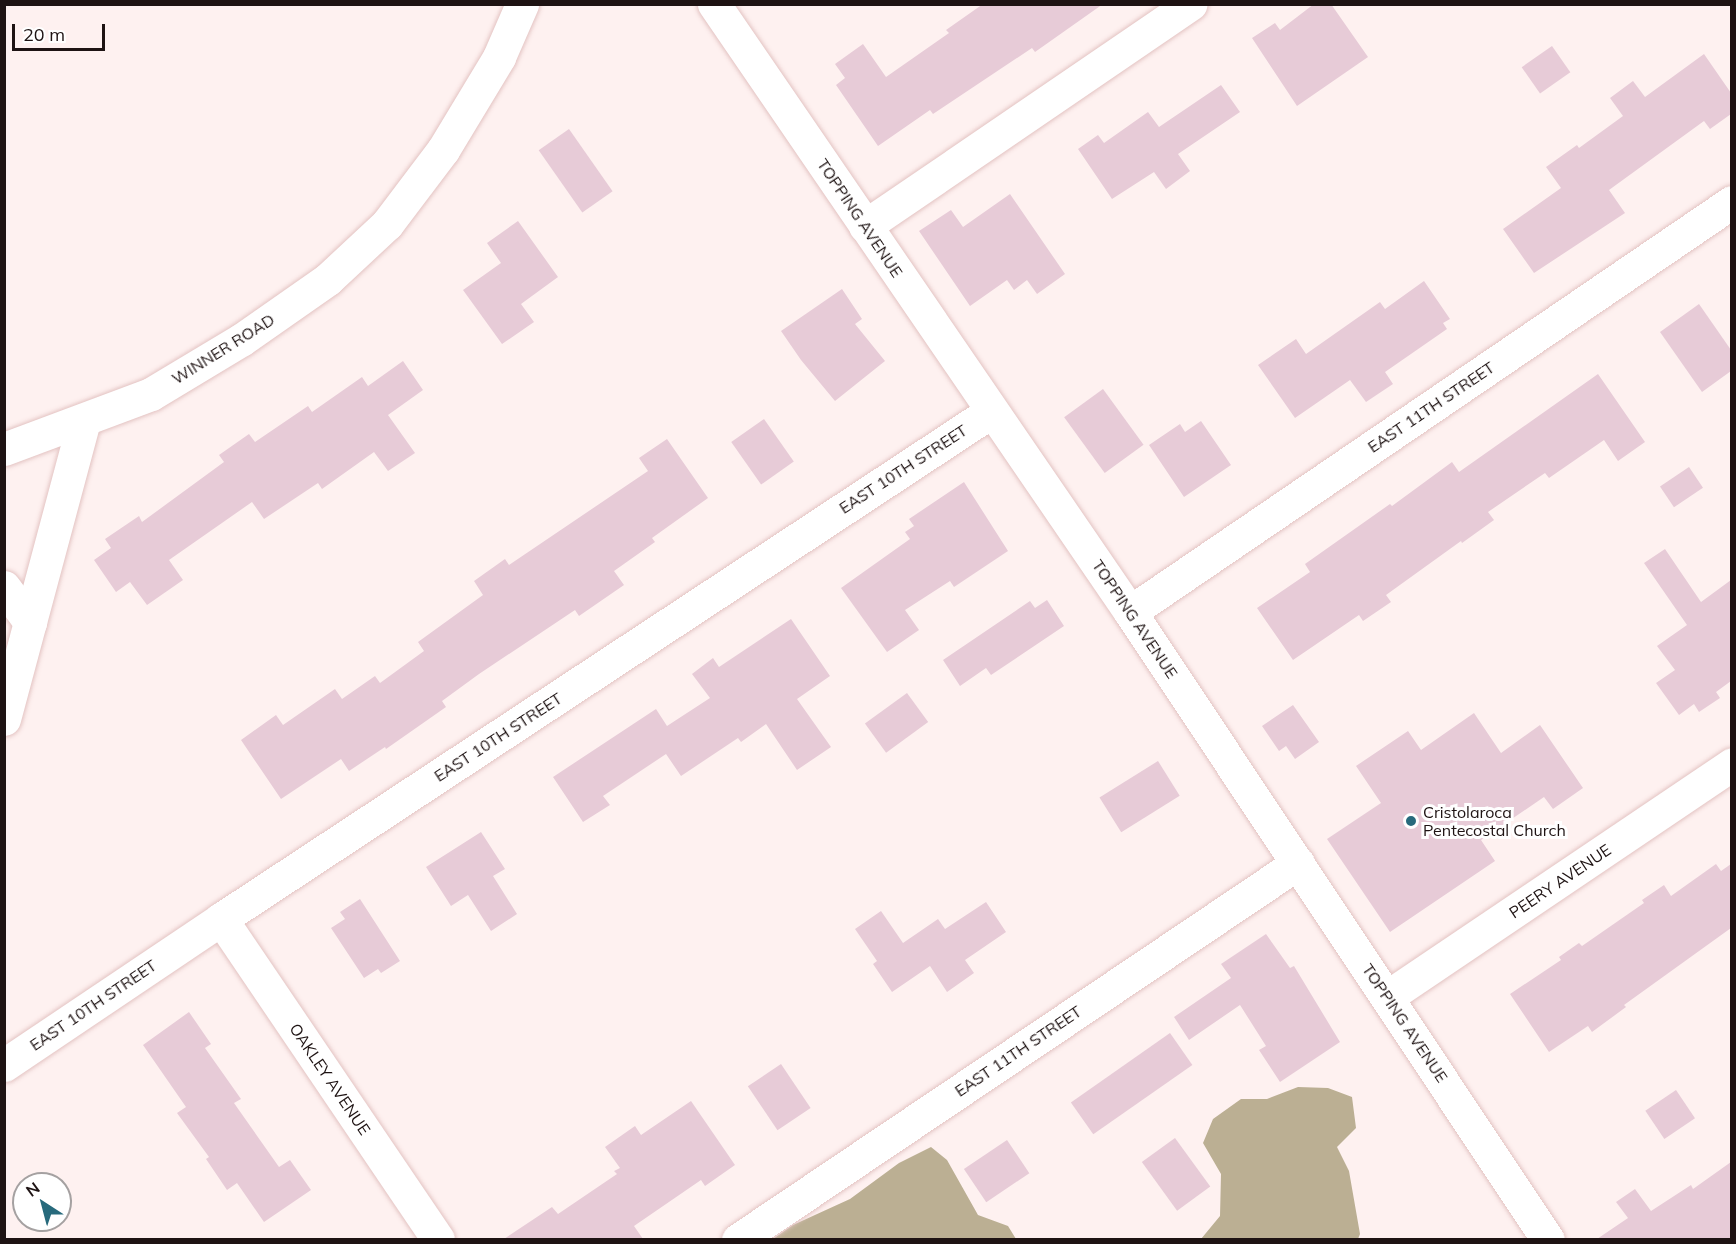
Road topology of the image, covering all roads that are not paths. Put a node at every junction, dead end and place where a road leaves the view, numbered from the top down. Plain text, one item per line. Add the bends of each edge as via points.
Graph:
1 (522, 4) edge
2 (714, 4) edge
3 (1191, 4) edge
4 (1731, 202) edge
5 (865, 226) junction
6 (992, 411) junction
7 (84, 420) junction
8 (4, 449) edge
9 (4, 587) edge
10 (1130, 612) junction
11 (30, 622) junction
12 (4, 718) edge
13 (1731, 764) edge
14 (1298, 863) junction
15 (221, 919) junction
16 (1388, 998) junction
17 (4, 1065) edge
18 (438, 1239) edge
19 (738, 1239) edge
20 (1548, 1239) edge

1 - 7 street, WINNER ROAD via 499,57 444,150 379,232 328,279 241,340 151,394
2 - 5 street, TOPPING AVENUE
3 - 5 street
4 - 10 street, EAST 11TH STREET
5 - 6 street, TOPPING AVENUE
6 - 10 street, TOPPING AVENUE
6 - 15 street, EAST 10TH STREET
7 - 8 street, WINNER ROAD
7 - 11 street
9 - 11 street
10 - 14 street, TOPPING AVENUE
11 - 12 street
13 - 16 street, PEERY AVENUE
14 - 16 street, TOPPING AVENUE
14 - 19 street, EAST 11TH STREET
15 - 17 street, EAST 10TH STREET
15 - 18 street, OAKLEY AVENUE
16 - 20 street, TOPPING AVENUE

